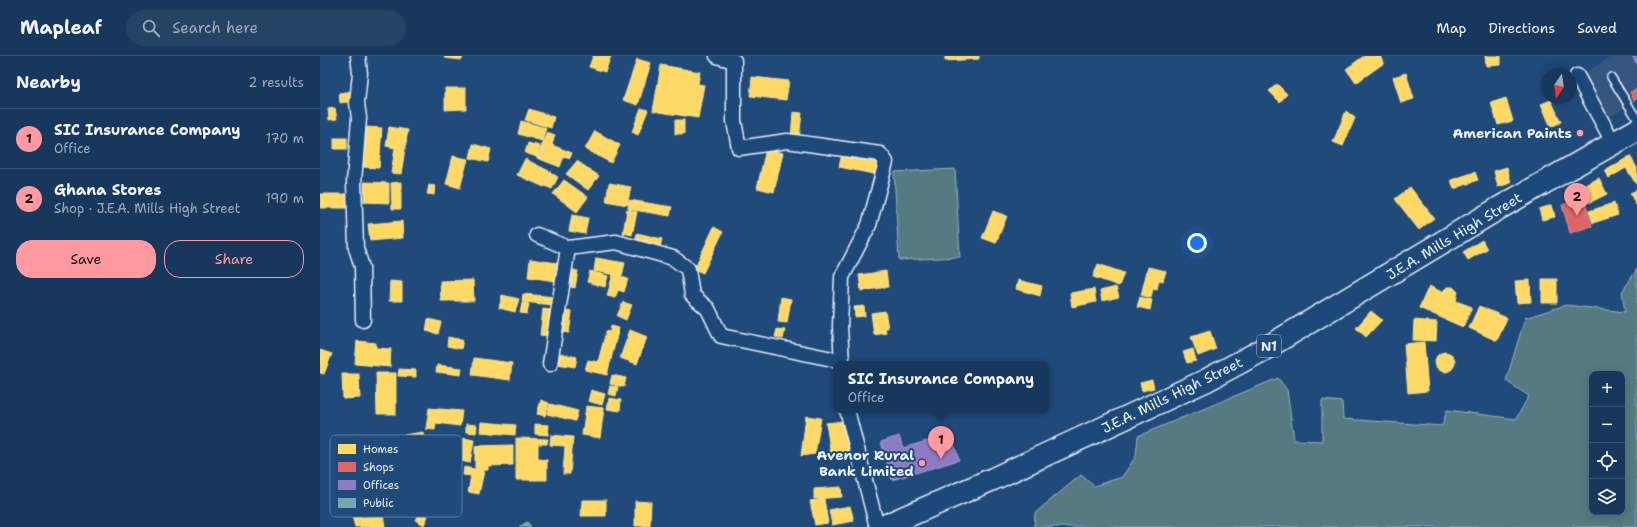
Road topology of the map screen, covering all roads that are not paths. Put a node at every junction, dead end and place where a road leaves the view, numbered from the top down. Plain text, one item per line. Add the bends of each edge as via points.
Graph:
1 (358, 56) edge
2 (717, 56) edge
3 (1577, 76) dead end
4 (1611, 77) dead end
5 (1637, 120) edge
6 (1637, 130) edge
7 (1614, 144) junction
8 (537, 235) dead end
9 (568, 248) junction
10 (363, 320) dead end
11 (837, 361) edge
12 (842, 361) edge
13 (550, 364) dead end
14 (848, 413) edge
15 (877, 527) edge
16 (882, 527) edge

1 - 10 street via 359,118 354,182 356,248 362,267
2 - 12 street via 734,61 734,121 739,148 787,141 880,154 886,162 869,225 842,277
3 - 7 street
4 - 5 lane
6 - 7 highway, J.E.A. Mills High Street / N1
7 - 16 highway, J.E.A. Mills High Street / N1 via 1501,207 1261,351 1205,381
8 - 9 street
9 - 11 street via 616,242 673,258 688,270 692,295 708,309 721,336
9 - 13 street
14 - 15 street

